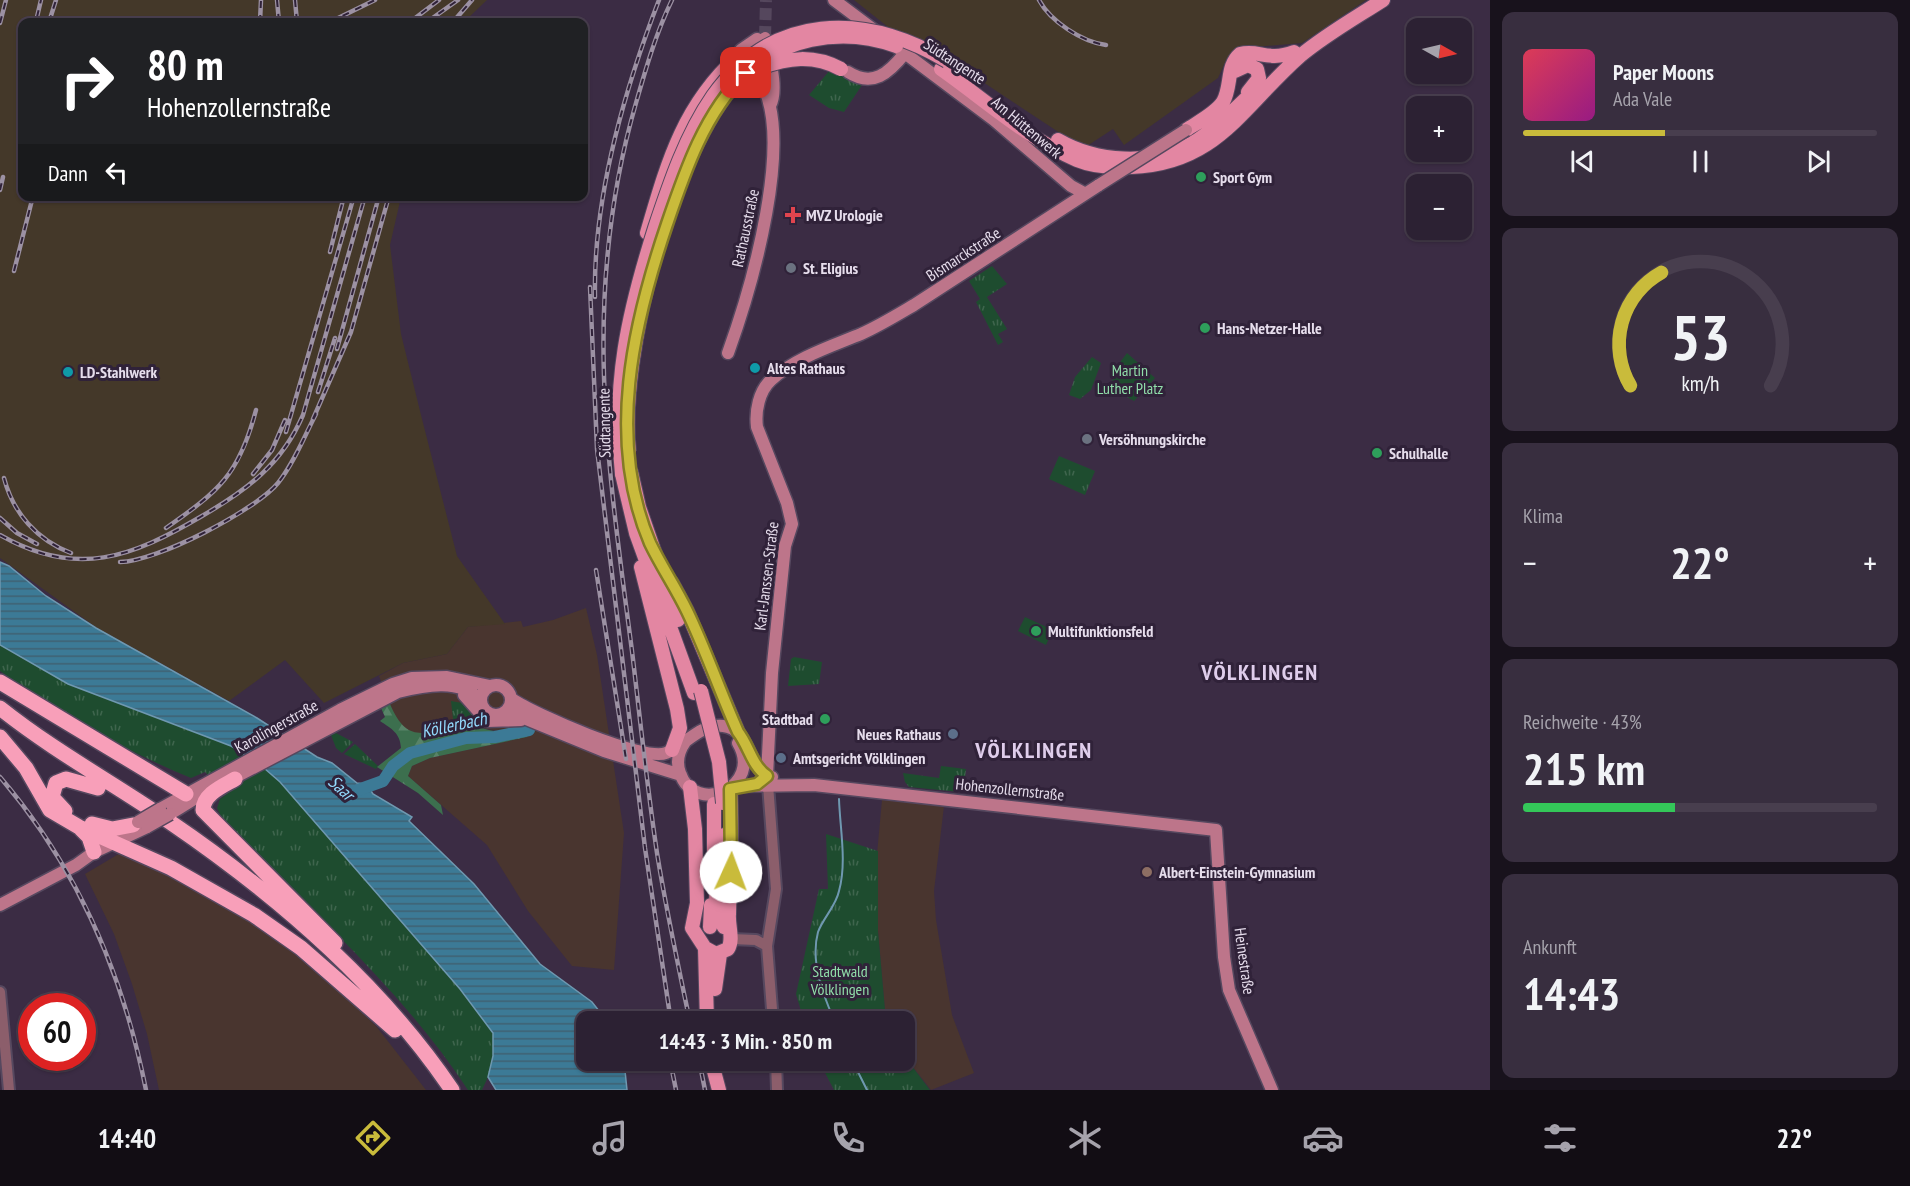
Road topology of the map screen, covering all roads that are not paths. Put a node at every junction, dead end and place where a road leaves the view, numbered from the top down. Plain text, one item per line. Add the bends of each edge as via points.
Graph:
1 (834, 0) edge
2 (1371, 0) edge
3 (1383, 0) edge
4 (1294, 52) junction
5 (906, 53) junction
6 (733, 61) junction
7 (944, 65) junction
8 (770, 69) junction
9 (844, 71) joint
10 (1274, 73) junction
11 (752, 75) junction
12 (1233, 76) junction
13 (770, 106) junction
14 (1235, 108) junction
15 (1186, 130) joint
16 (1084, 193) junction
17 (635, 291) junction
18 (728, 353) dead end
19 (759, 399) junction
20 (747, 404) dead end
21 (627, 473) junction
22 (636, 533) junction
23 (650, 542) junction
24 (0, 682) edge
25 (445, 686) junction
26 (490, 686) junction
27 (697, 692) junction
28 (481, 701) junction
29 (509, 705) junction
30 (0, 708) edge
31 (344, 713) junction
32 (531, 719) junction
33 (0, 720) edge
34 (768, 724) junction
35 (708, 729) junction
36 (738, 732) junction
37 (692, 735) junction
38 (0, 737) edge
39 (672, 750) junction
40 (681, 776) junction
41 (235, 778) joint
42 (764, 781) junction
43 (214, 786) junction
44 (690, 787) junction
45 (98, 788) junction
46 (731, 788) junction
47 (186, 794) junction
48 (719, 803) junction
49 (165, 812) junction
50 (139, 825) junction
51 (79, 827) junction
52 (1216, 830) joint
53 (112, 841) junction
54 (94, 852) junction
55 (0, 905) edge
56 (710, 927) junction
57 (728, 933) junction
58 (704, 946) junction
59 (767, 946) junction
60 (720, 954) junction
61 (0, 992) edge
62 (386, 1006) junction
63 (706, 1011) edge
64 (715, 1011) edge
65 (772, 1011) edge
66 (395, 1030) junction
67 (714, 1071) edge
68 (718, 1071) edge
69 (776, 1071) edge
70 (719, 1088) edge
71 (9, 1090) edge
72 (440, 1090) edge
73 (452, 1090) edge
74 (777, 1090) edge
75 (1272, 1090) edge

1 - 5 main road, Am Hüttenwerk
2 - 4 main road
3 - 10 main road
4 - 10 main road
4 - 12 main road via 1276,58 1240,54 1231,65
5 - 9 main road via 879,78 864,80
5 - 16 main road, Am Hüttenwerk
6 - 8 main road, Rathausstraße via 744,46 761,42 771,56
6 - 11 main road, Rathausstraße via 743,74
6 - 17 main road, bridge via 700,97 670,158 655,200
7 - 10 main road, Südtangente via 1027,131 1063,153 1093,165 1116,168 1157,166 1204,148 1243,114
7 - 11 main road, Südtangente, bridge via 889,44 838,36 791,45 772,54
7 - 14 main road, Südtangente via 1052,136 1089,154 1117,158 1174,151 1198,139
7 - 17 main road, Südtangente, bridge via 893,35 846,27 796,33 749,57 722,84 697,123 669,185
8 - 11 main road
8 - 13 main road, Rathausstraße via 775,92
9 - 11 main road, bridge via 812,58 794,59
10 - 12 main road via 1242,60
10 - 14 main road, Südtangente
11 - 13 main road, Rathausstraße via 765,88
11 - 21 main road, Südtangente, bridge via 719,106 694,153 647,287 630,373
12 - 14 main road via 1248,65 1260,74
12 - 15 main road via 1218,108
13 - 18 main road, Rathausstraße via 771,188
15 - 16 main road, Bismarckstraße, bridge
16 - 19 main road, Bismarckstraße via 914,305 786,368 769,381
17 - 21 main road, Südtangente, bridge via 619,385 618,426
19 - 20 main road
19 - 34 main road, Karl-Janssen-Straße via 756,415 761,440 792,524 785,546
21 - 22 main road, Südtangente
21 - 23 main road, Südtangente
22 - 27 main road, Südtangente
22 - 39 main road via 650,609 678,716 679,734
23 - 27 main road, Südtangente
23 - 36 main road via 687,611
24 - 47 highway
25 - 28 main road, Karolingerstraße via 464,688
25 - 31 main road, Karolingerstraße via 416,687
25 - 32 main road via 465,696 487,721
26 - 28 main road via 483,691
26 - 29 main road via 504,686
26 - 31 main road, Karolingerstraße via 452,678 412,678 393,684
27 - 48 main road, Südtangente, bridge via 719,762
28 - 29 main road via 492,715 500,715
29 - 32 main road
29 - 39 main road via 649,755
30 - 62 highway via 258,886 341,959
31 - 41 main road, Karolingerstraße
31 - 43 main road, Karolingerstraße
32 - 40 main road via 598,748
33 - 45 highway
34 - 36 main road via 757,742
34 - 42 main road, Karl-Janssen-Straße
35 - 36 main road via 722,726
35 - 37 main road
35 - 46 main road via 727,733 740,747 741,776
36 - 42 main road
37 - 39 main road
37 - 40 main road via 679,754
38 - 51 highway via 26,768 50,810
40 - 44 main road
41 - 43 highway
42 - 46 main road, Hohenzollernstraße
42 - 52 main road, Hohenzollernstraße
42 - 59 street, Karl-Janssen-Straße via 776,889
43 - 47 main road, Karolingerstraße
43 - 49 main road, Karolingerstraße
43 - 62 highway via 204,800 206,815 323,928
44 - 46 main road via 711,795
44 - 58 main road via 697,903 692,928
45 - 50 highway via 63,779 54,786 52,796 62,809 91,824 112,829
45 - 66 highway via 162,828 258,898 333,965
46 - 57 main road
47 - 49 main road, Karolingerstraße
48 - 56 main road, Südtangente
48 - 57 main road, Südtangente via 724,847 717,905 720,921
49 - 50 main road, Karolingerstraße, bridge
50 - 53 main road, Karolingerstraße
51 - 53 highway
51 - 54 highway via 89,837
52 - 75 main road, Heinestraße via 1229,990
53 - 54 main road, Karolingerstraße
53 - 66 highway via 202,884 254,915 301,948
54 - 55 main road, Karolingerstraße
56 - 57 main road
56 - 58 main road via 703,934
57 - 59 street
57 - 60 main road via 728,949
58 - 60 main road via 713,954
58 - 63 main road
59 - 65 street, Karl-Janssen-Straße
60 - 64 main road
61 - 71 street
62 - 73 highway
66 - 72 highway
67 - 70 main road
68 - 70 main road
69 - 74 street

